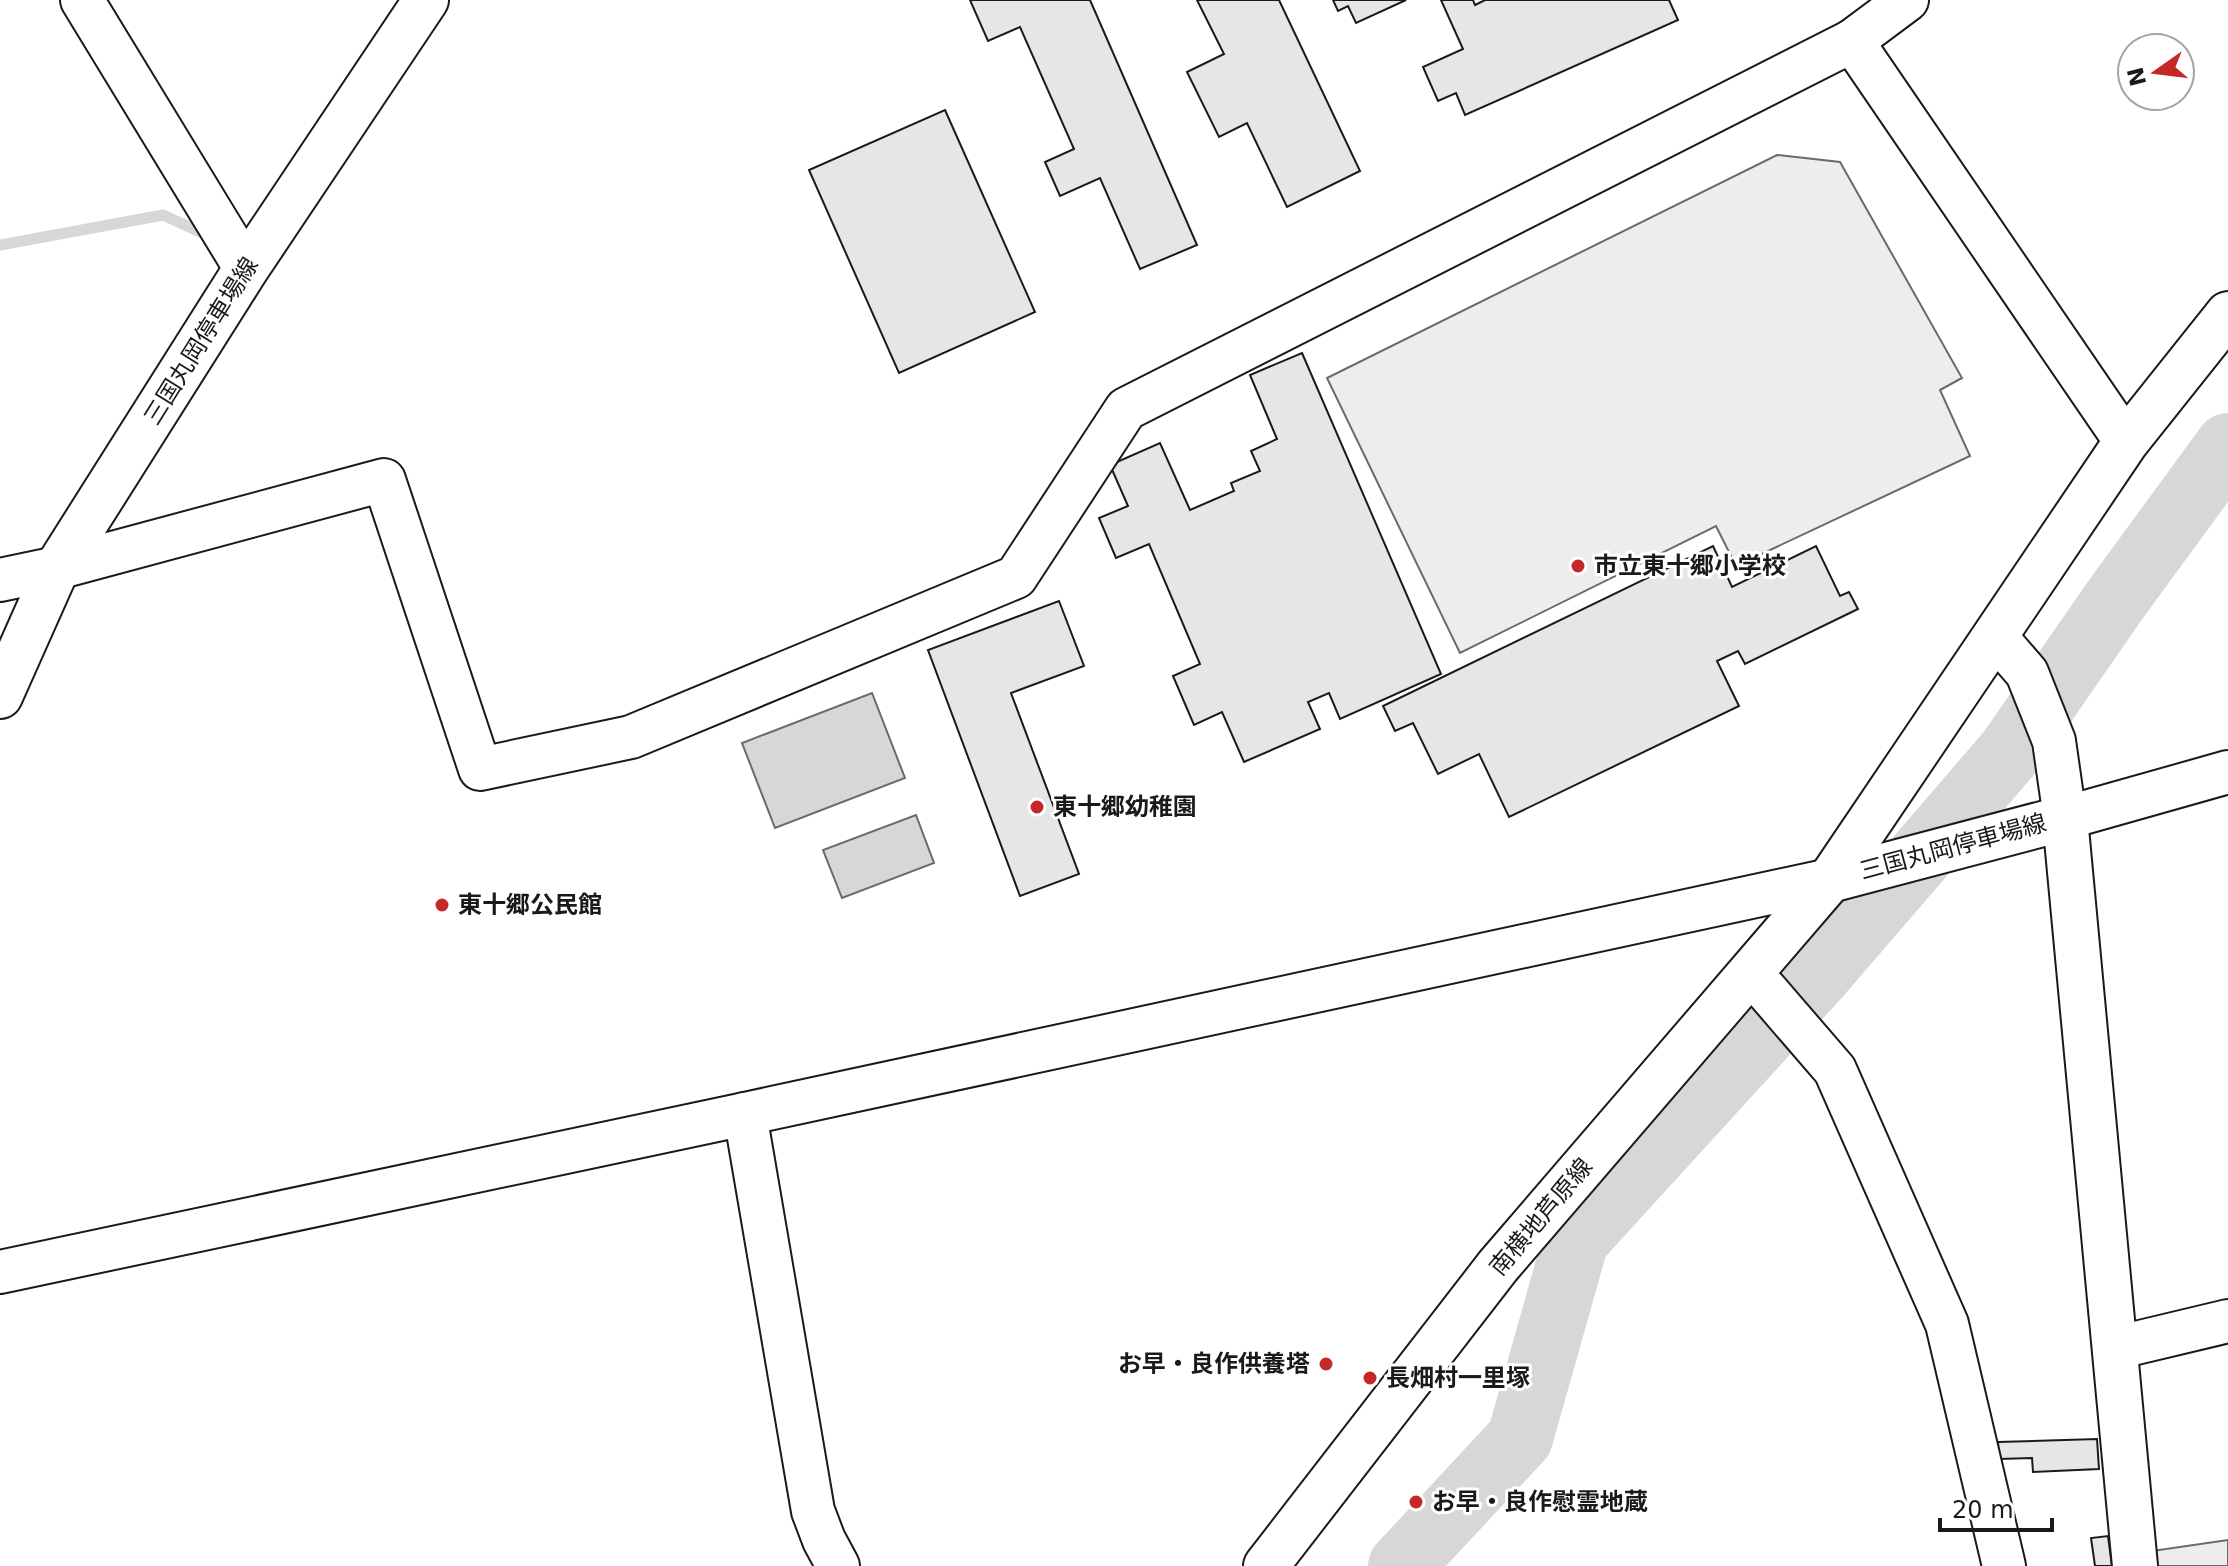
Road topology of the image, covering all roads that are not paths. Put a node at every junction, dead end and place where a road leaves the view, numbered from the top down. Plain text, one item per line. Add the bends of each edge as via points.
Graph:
1 (82, 0) edge
2 (426, 0) edge
3 (1907, 0) edge
4 (1852, 41) junction
5 (246, 269) junction
6 (2228, 314) edge
7 (2126, 442) junction
8 (57, 568) junction
9 (0, 580) edge
10 (1995, 636) junction
11 (0, 696) edge
12 (2228, 772) edge
13 (2065, 818) junction
14 (1830, 880) junction
15 (1749, 975) junction
16 (745, 1114) junction
17 (0, 1272) edge
18 (2228, 1321) edge
19 (2115, 1348) junction
20 (838, 1566) edge
21 (1266, 1566) edge
22 (2004, 1566) edge
23 (2135, 1566) edge

1 - 5 street
2 - 5 main road, 三国丸岡停車場線
3 - 4 street
4 - 7 street
4 - 8 street via 1126,409 1016,577 631,737 480,769 384,480
5 - 8 main road, 三国丸岡停車場線
6 - 7 main road, 三国丸岡停車場線
7 - 10 main road, 三国丸岡停車場線
8 - 9 street
8 - 11 main road, 三国丸岡停車場線
10 - 13 street via 2027,673 2049,727
10 - 14 main road, 三国丸岡停車場線
12 - 13 street
13 - 14 main road, 三国丸岡停車場線
13 - 19 main road, 三国丸岡停車場線
14 - 15 main road, 南横地芦原線
14 - 16 street
15 - 21 main road, 南横地芦原線 via 1498,1266
15 - 22 street via 1835,1070 1947,1324
16 - 17 street
16 - 20 street via 813,1511
18 - 19 street
19 - 23 main road, 三国丸岡停車場線

